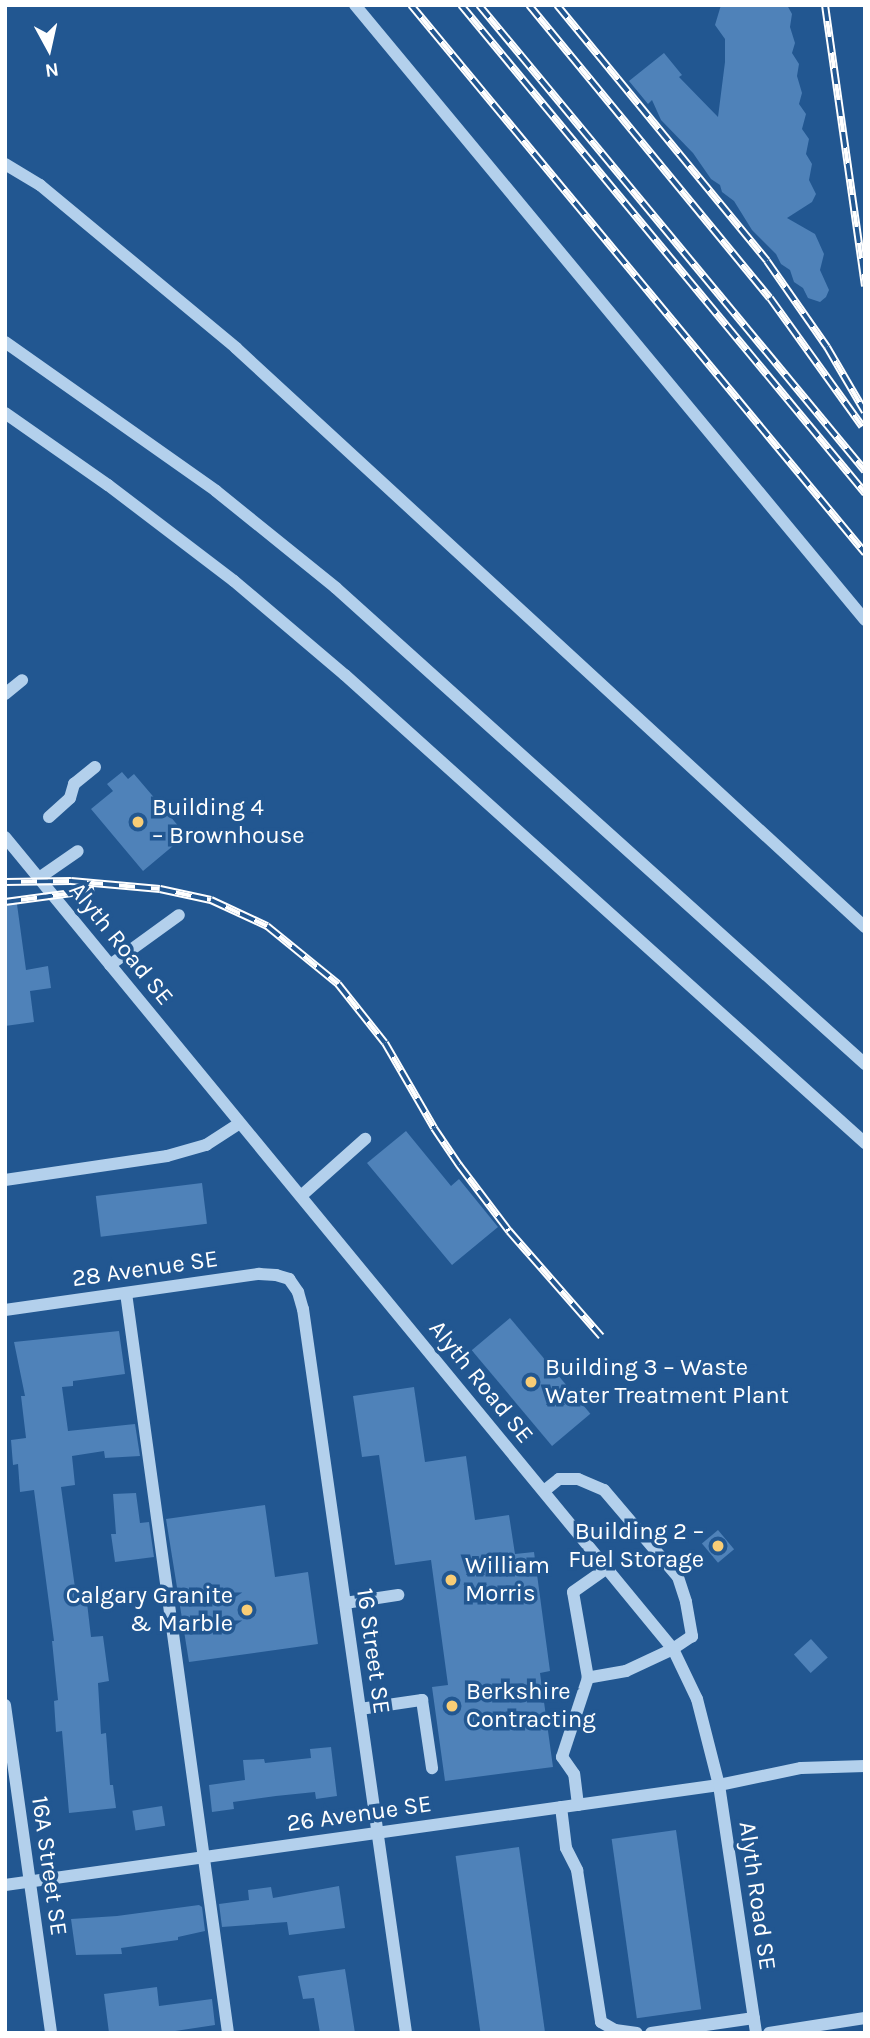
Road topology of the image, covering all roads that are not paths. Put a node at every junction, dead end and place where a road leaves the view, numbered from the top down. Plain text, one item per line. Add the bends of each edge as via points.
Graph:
1 (355, 5) edge
2 (5, 164) edge
3 (5, 342) edge
4 (5, 413) edge
5 (865, 620) edge
6 (22, 680) dead end
7 (5, 694) edge
8 (95, 767) dead end
9 (49, 817) dead end
10 (5, 837) edge
11 (78, 851) dead end
12 (39, 878) junction
13 (179, 915) dead end
14 (865, 927) edge
15 (110, 965) junction
16 (865, 1065) edge
17 (240, 1123) junction
18 (365, 1139) dead end
19 (865, 1143) edge
20 (5, 1180) edge
21 (301, 1196) junction
22 (289, 1279) joint
23 (126, 1293) junction
24 (5, 1310) edge
25 (544, 1492) junction
26 (607, 1568) junction
27 (398, 1595) dead end
28 (345, 1603) junction
29 (673, 1649) junction
30 (587, 1678) junction
31 (5, 1705) edge
32 (360, 1709) junction
33 (865, 1766) edge
34 (432, 1768) dead end
35 (719, 1785) junction
36 (578, 1805) junction
37 (561, 1807) junction
38 (378, 1833) junction
39 (204, 1858) junction
40 (30, 1881) junction
41 (5, 1885) edge
42 (754, 2018) junction
43 (865, 2018) edge
44 (51, 2033) edge
45 (228, 2033) edge
46 (407, 2033) edge
47 (637, 2033) edge
48 (651, 2033) edge
49 (756, 2033) edge
50 (769, 2033) edge

1 - 5 street
2 - 14 street via 40,185 236,348
3 - 16 street via 216,491 336,588
4 - 19 street via 234,581 345,675
6 - 7 street
8 - 9 street
10 - 12 street, Alyth Road SE
11 - 12 street
12 - 15 street, Alyth Road SE
13 - 15 street
15 - 17 street, Alyth Road SE
17 - 20 street via 206,1145 167,1156
17 - 21 street, Alyth Road SE
18 - 21 street
21 - 25 street, Alyth Road SE
22 - 23 street, 28 Avenue SE via 259,1274
22 - 28 street, 16 Street SE via 303,1309
23 - 24 street, 28 Avenue SE
23 - 39 street
25 - 26 street, Alyth Road SE
25 - 29 street via 559,1479 578,1479 604,1490 678,1577 692,1636
26 - 29 street, Alyth Road SE
26 - 30 street via 573,1592
27 - 28 street
28 - 32 street, 16 Street SE
29 - 30 street via 626,1671
29 - 35 street, Alyth Road SE via 697,1699
30 - 36 street via 562,1757 574,1774
31 - 40 street, 16A Street SE
32 - 34 street via 422,1700
32 - 38 street, 16 Street SE
33 - 35 street, 26 Avenue SE via 801,1768
35 - 36 street, 26 Avenue SE
35 - 42 street, Alyth Road SE
36 - 37 street, 26 Avenue SE
37 - 38 street, 26 Avenue SE
37 - 47 street via 566,1848 577,1870 601,2022 615,2031
38 - 39 street, 26 Avenue SE
38 - 46 street, 16 Street SE
39 - 40 street, 26 Avenue SE
39 - 45 street
40 - 41 street, 26 Avenue SE
40 - 44 street, 16A Street SE
42 - 48 street
42 - 49 street, Alyth Road SE
43 - 50 street

